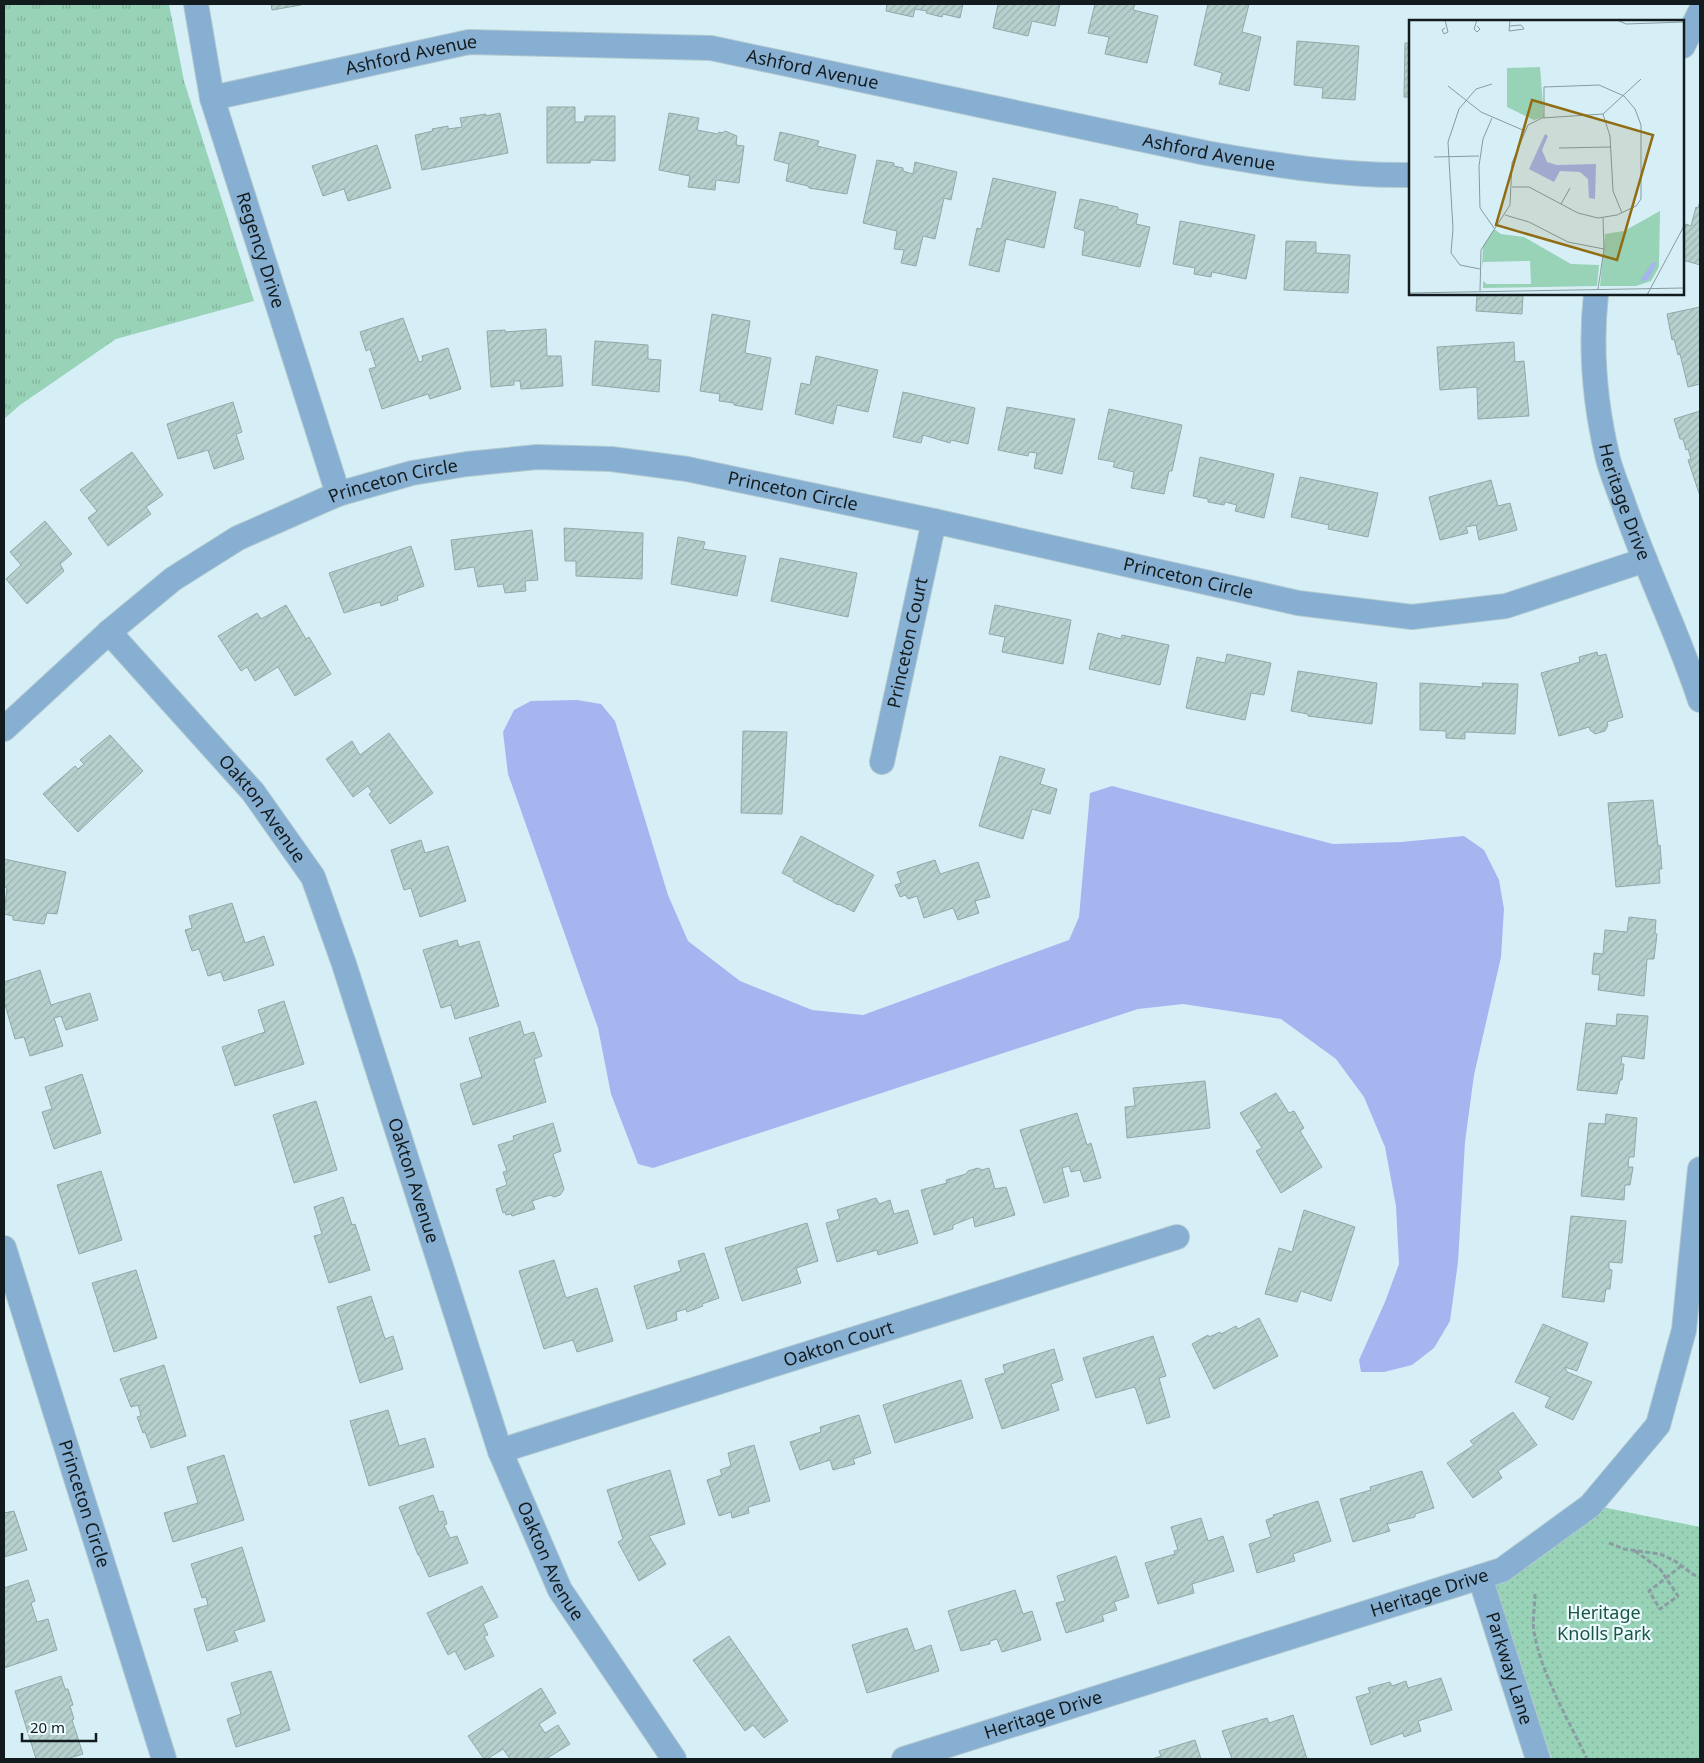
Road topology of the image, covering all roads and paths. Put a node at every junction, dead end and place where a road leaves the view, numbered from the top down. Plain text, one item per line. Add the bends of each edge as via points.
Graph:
1 (196, 4) edge
2 (1700, 12) edge
3 (1684, 44) edge
4 (212, 98) junction
5 (1409, 175) edge
6 (1596, 295) edge
7 (338, 494) junction
8 (934, 521) junction
9 (1645, 560) junction
10 (109, 632) junction
11 (1700, 700) edge
12 (4, 729) edge
13 (882, 762) dead end
14 (1700, 1169) edge
15 (1177, 1237) dead end
16 (4, 1248) edge
17 (12, 1301) edge
18 (1692, 1331) edge
19 (500, 1451) junction
20 (1609, 1543) dead end
21 (1635, 1551) junction
22 (1682, 1566) junction
23 (1700, 1576) edge
24 (1480, 1577) junction
25 (1666, 1578) junction
26 (1535, 1594) dead end
27 (164, 1759) edge
28 (674, 1759) edge
29 (904, 1759) edge
30 (1538, 1759) edge
31 (1587, 1759) edge

1 - 4 street, Regency Drive
2 - 3 street
4 - 5 street, Ashford Avenue via 469,42 711,48 1214,155 1314,170
4 - 7 street, Regency Drive
6 - 9 street, Heritage Drive via 1593,344 1600,424 1609,461
7 - 8 street, Princeton Circle via 412,473 467,464 537,457 611,459 687,469
7 - 10 street, Princeton Circle via 238,538 173,579
8 - 9 street, Princeton Circle via 1298,603 1412,617 1506,606
8 - 13 street, Princeton Court
9 - 11 street, Heritage Drive
10 - 12 street, Princeton Circle
10 - 19 street, Oakton Avenue via 253,792 313,877 344,964
14 - 18 street, Heritage Drive
15 - 19 street, Oakton Court
16 - 17 street, Princeton Circle
17 - 27 street, Princeton Circle
18 - 24 street, Heritage Drive via 1658,1424 1590,1506 1502,1570
19 - 28 street, Oakton Avenue via 560,1590
20 - 21 path
21 - 22 path via 1660,1554
21 - 25 path via 1660,1569
22 - 23 path
22 - 25 path
24 - 29 street, Heritage Drive
24 - 30 street, Parkway Lane
25 - 25 path via 1678,1596 1660,1608 1649,1591
26 - 31 path via 1536,1639 1551,1683

